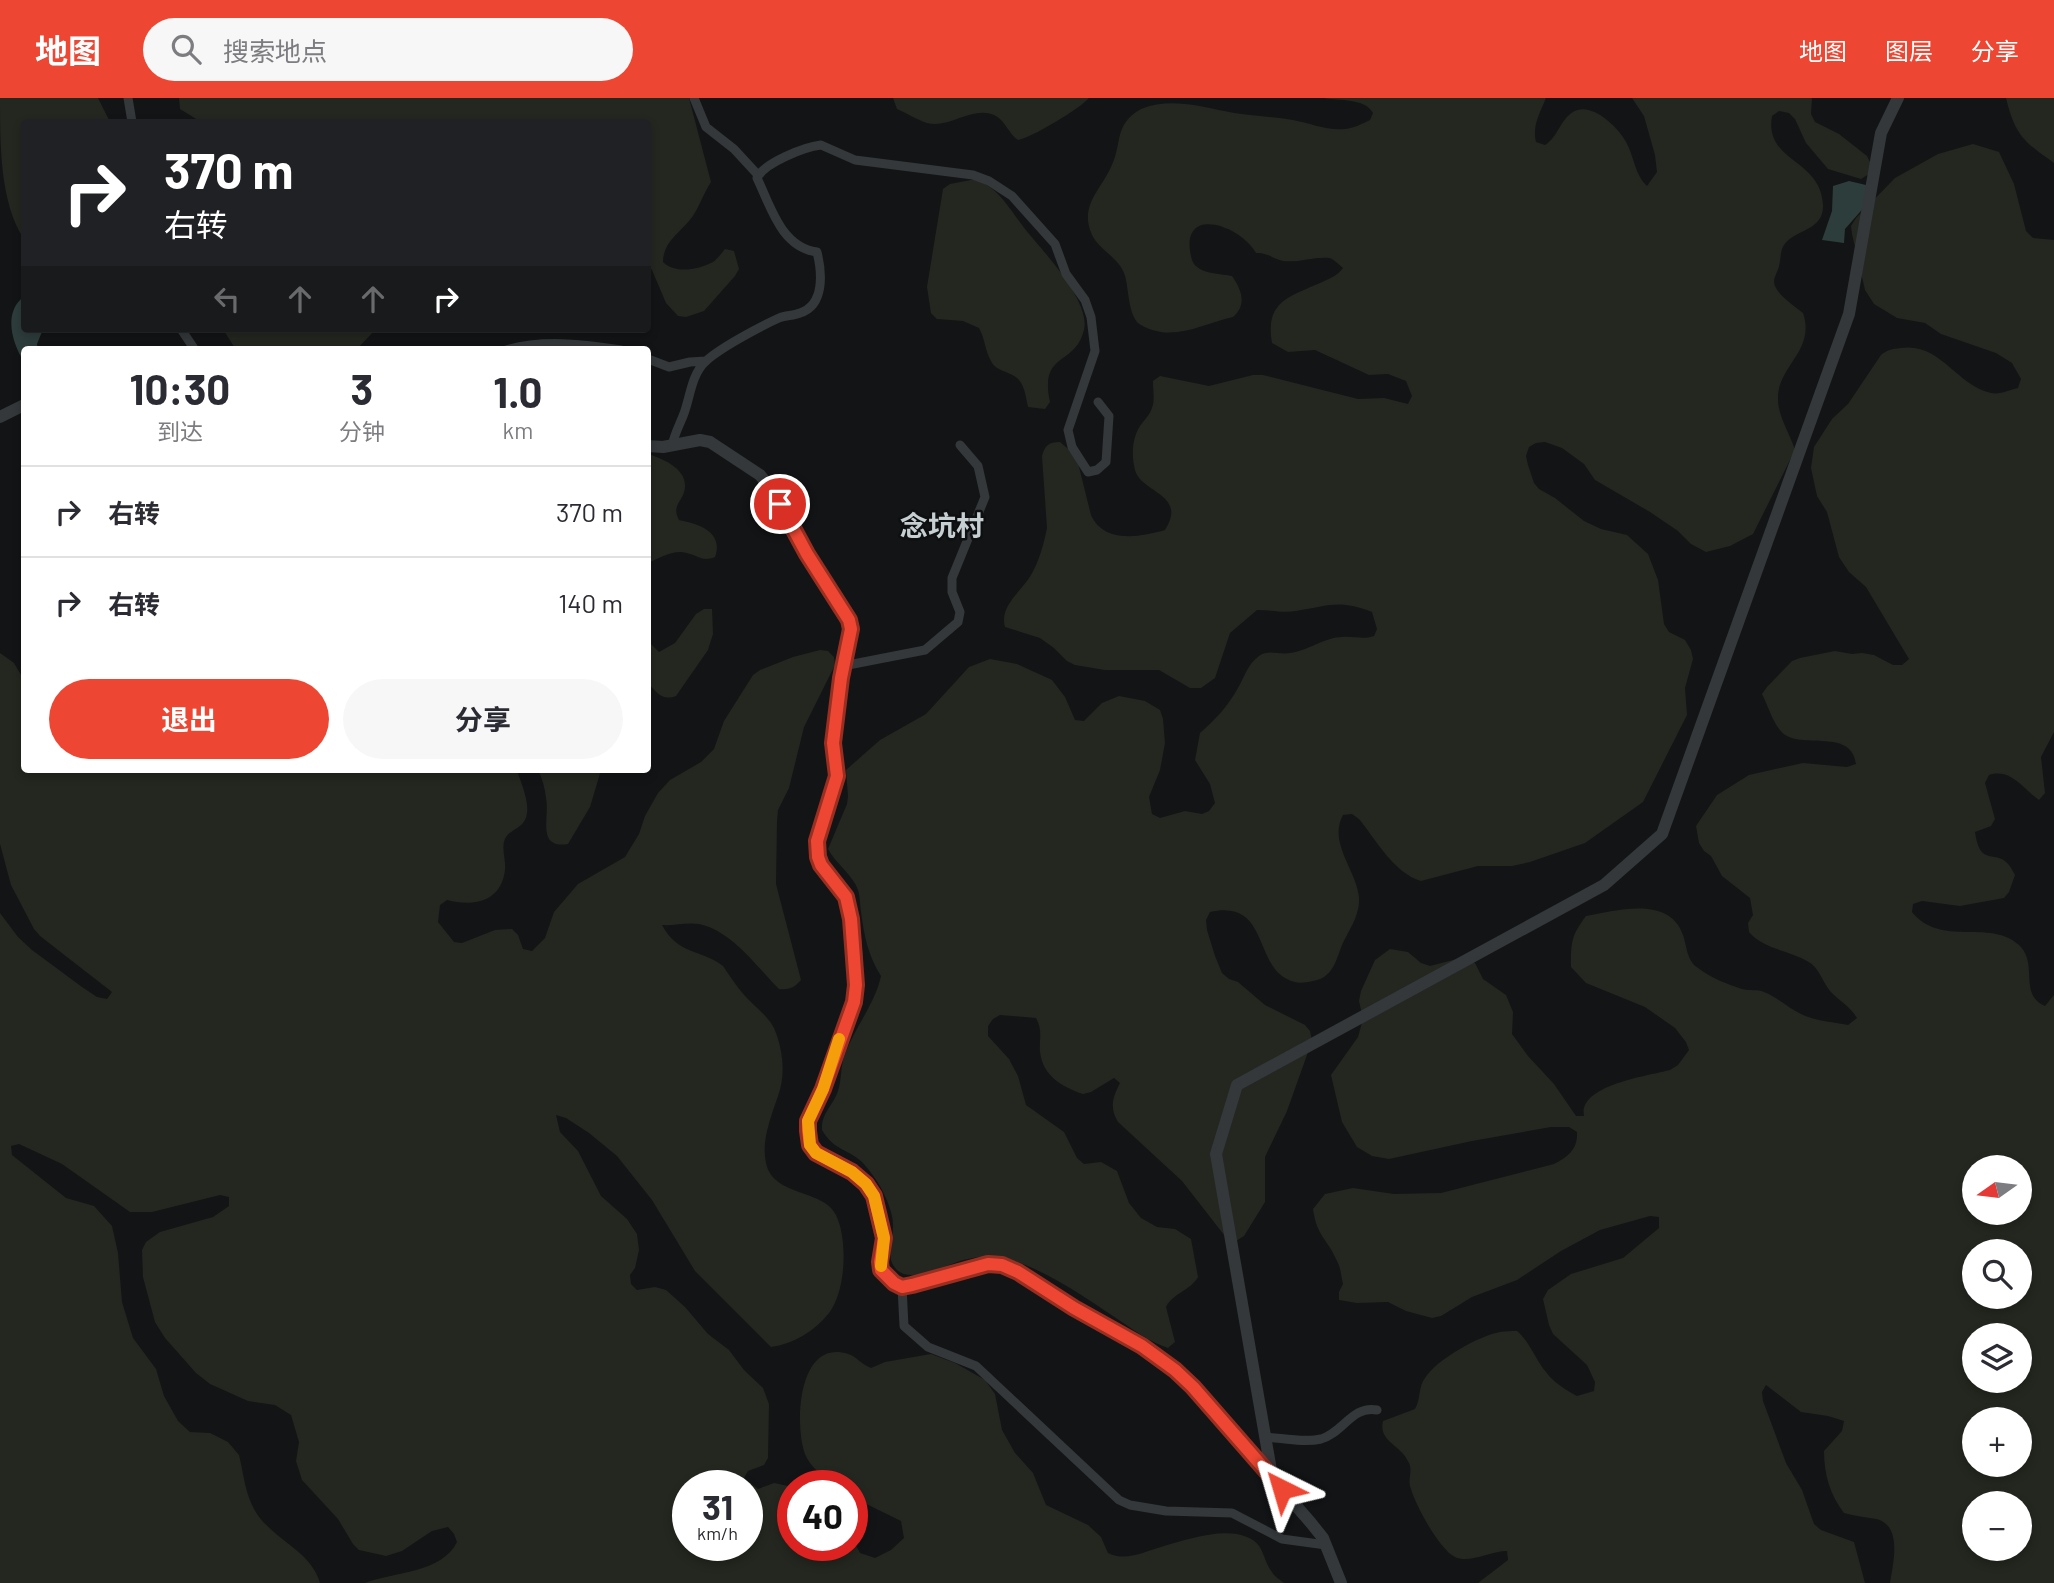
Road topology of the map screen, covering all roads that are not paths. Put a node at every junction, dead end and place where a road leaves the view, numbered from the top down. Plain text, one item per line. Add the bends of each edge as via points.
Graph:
1 (128, 98) edge
2 (695, 98) edge
3 (1898, 98) edge
4 (132, 119) edge
5 (758, 175) junction
6 (522, 346) edge
7 (577, 346) edge
8 (651, 360) edge
9 (706, 361) junction
10 (1098, 402) dead end
11 (21, 406) edge
12 (0, 417) edge
13 (960, 445) dead end
14 (651, 446) edge
15 (672, 446) junction
16 (843, 666) junction
17 (902, 1287) junction
18 (1377, 1410) dead end
19 (1265, 1437) junction
20 (1272, 1476) junction
21 (1326, 1545) junction
22 (1341, 1583) edge

1 - 4 street
2 - 5 street via 706,127
3 - 19 street via 1881,133 1849,314 1662,834 1605,885 1237,1085 1216,1154
5 - 9 street via 783,234 805,251 817,252 819,291 800,313 763,326
5 - 10 street via 796,152 821,145 855,160 973,175 1012,196 1055,244 1091,317 1096,351 1068,430 1072,447 1088,471 1106,462 1109,416
6 - 7 street
8 - 9 street via 668,367
9 - 15 street
11 - 12 street
13 - 16 street via 978,466 985,497 952,578 958,622 925,650
14 - 15 street
15 - 16 street via 709,442 766,480 849,620
16 - 17 street via 833,743 837,776 817,841 821,865 846,897 856,985 808,1131 816,1153 852,1172 874,1196 884,1238 881,1270
17 - 20 street via 988,1264 1018,1272 1159,1357 1193,1387
17 - 21 street via 904,1326 928,1347 976,1366 1119,1500 1166,1511 1232,1513 1282,1539
18 - 19 street via 1359,1411 1332,1435 1317,1440
19 - 20 street
20 - 21 street
21 - 22 street

